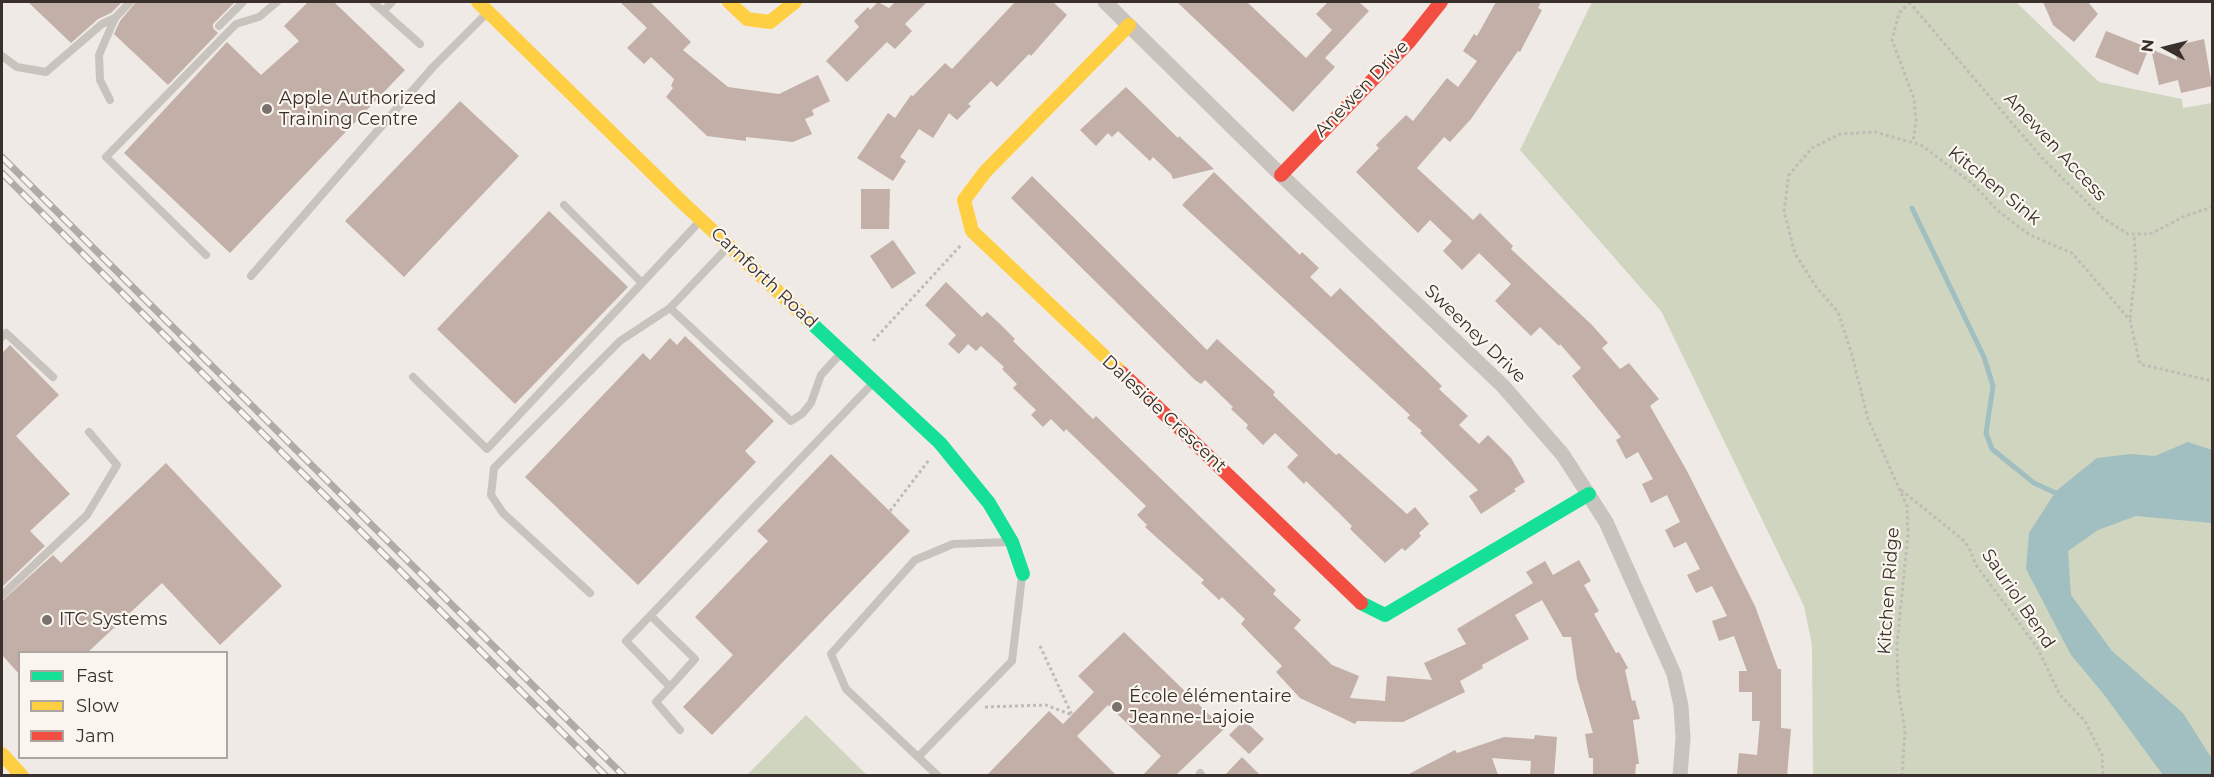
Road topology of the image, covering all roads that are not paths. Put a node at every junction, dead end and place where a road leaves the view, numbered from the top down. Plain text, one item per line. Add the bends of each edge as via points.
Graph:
1 (130, 2) edge
2 (243, 2) edge
3 (277, 2) edge
4 (373, 2) edge
5 (392, 2) edge
6 (478, 2) edge
7 (729, 2) edge
8 (795, 2) edge
9 (1105, 2) edge
10 (1441, 2) edge
11 (382, 11) junction
12 (489, 12) junction
13 (115, 18) junction
14 (1129, 25) junction
15 (219, 26) dead end
16 (420, 44) dead end
17 (2, 56) edge
18 (110, 100) dead end
19 (1281, 175) junction
20 (564, 205) dead end
21 (701, 220) junction
22 (729, 246) junction
23 (206, 255) dead end
24 (251, 276) dead end
25 (642, 283) junction
26 (670, 308) junction
27 (2, 337) edge
28 (842, 352) junction
29 (53, 377) dead end
30 (413, 377) dead end
31 (874, 382) junction
32 (89, 432) dead end
33 (1589, 494) junction
34 (1012, 542) junction
35 (1023, 574) joint
36 (590, 593) dead end
37 (2, 595) edge
38 (651, 616) junction
39 (670, 687) junction
40 (680, 730) dead end
41 (918, 757) junction
42 (4, 762) edge
43 (22, 776) edge
44 (938, 776) edge
45 (1680, 776) edge

1 - 13 lane
2 - 15 lane
3 - 23 lane via 259,17 236,24 106,158
4 - 11 lane
5 - 11 lane
6 - 12 street, Carnforth Road
7 - 8 street via 747,19 770,22
9 - 14 street, Sweeney Drive
10 - 19 street, Anewen Drive via 1409,42
11 - 16 lane
12 - 21 street, Carnforth Road
12 - 24 lane via 433,67
13 - 17 lane via 102,24 46,72 17,67
13 - 18 lane via 99,55 100,80
14 - 19 street, Sweeney Drive
14 - 33 street, Daleside Crescent via 985,172 964,200 972,231 1363,605 1385,615
19 - 33 street, Sweeney Drive via 1503,386 1563,455
20 - 25 lane
21 - 22 street, Carnforth Road
21 - 25 lane
22 - 26 lane
22 - 28 street, Carnforth Road
25 - 30 lane via 487,449
26 - 28 lane via 791,421 811,403 820,375
26 - 36 lane via 620,341 494,468 491,495 503,513
27 - 29 lane via 6,333
28 - 31 street, Carnforth Road
31 - 34 street, Carnforth Road via 940,444 989,503
31 - 38 lane
32 - 37 lane via 117,465 87,515
33 - 45 street, Sweeney Drive via 1606,522 1674,674 1683,738
34 - 35 street, Carnforth Road
34 - 41 lane via 953,544 915,560 831,654 846,689
35 - 41 lane via 1012,661
38 - 39 lane via 626,641
38 - 39 lane via 695,659
39 - 40 lane via 656,702
41 - 44 lane
42 - 43 street

